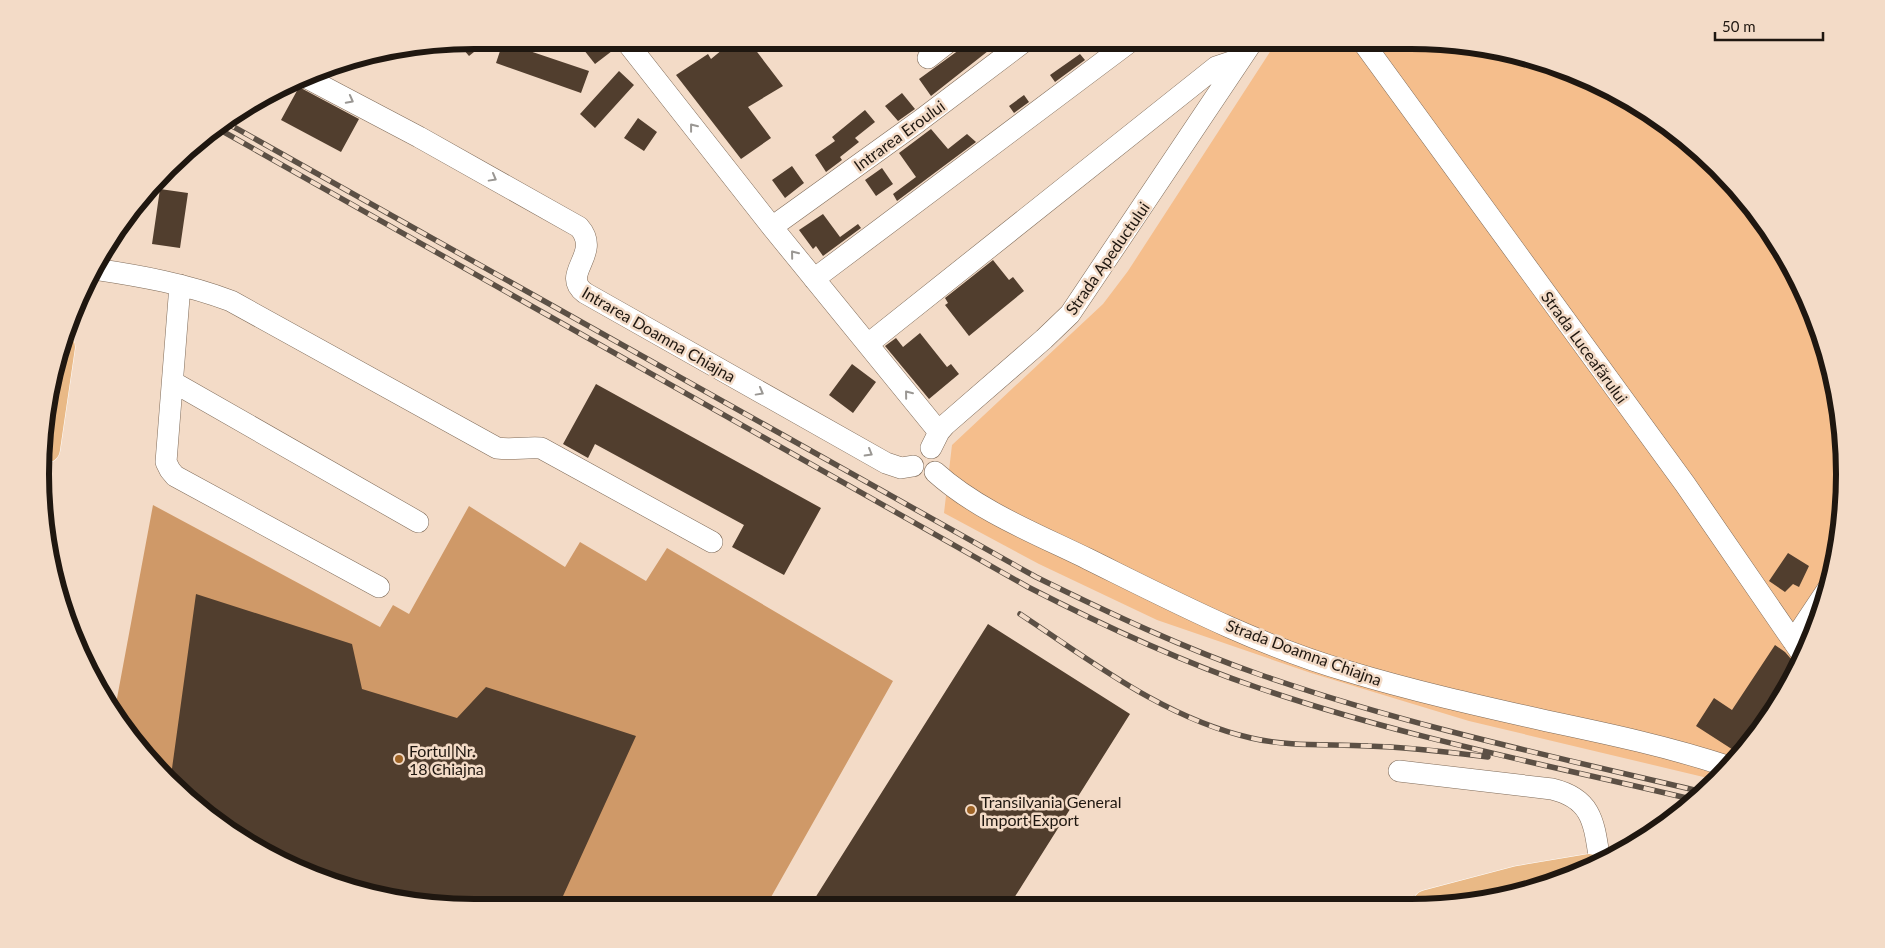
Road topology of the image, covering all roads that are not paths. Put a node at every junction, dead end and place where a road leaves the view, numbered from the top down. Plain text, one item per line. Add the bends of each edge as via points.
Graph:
1 (632, 49) edge
2 (940, 49) edge
3 (1013, 49) edge
4 (1120, 49) edge
5 (1247, 49) edge
6 (1368, 49) edge
7 (928, 58) dead end
8 (1240, 59) junction
9 (312, 81) edge
10 (772, 227) junction
11 (101, 270) edge
12 (814, 279) junction
13 (180, 285) junction
14 (868, 344) junction
15 (173, 382) junction
16 (935, 440) junction
17 (913, 466) junction
18 (935, 472) junction
19 (418, 522) dead end
20 (712, 542) dead end
21 (379, 587) dead end
22 (1798, 649) edge
23 (1722, 764) edge
24 (1399, 771) dead end
25 (1599, 855) edge
26 (1558, 873) edge
27 (1455, 897) edge

10 -> 1 street
2 - 7 street
3 - 10 street, Intrarea Eroului
4 - 12 street
5 - 8 street, Strada Apeductului
6 - 22 street, Strada Luceafărului via 1685,484
8 - 14 street via 1216,67
8 - 16 street, Strada Apeductului via 1070,314
9 -> 17 street, Intrarea Doamna Chiajna via 419,136 579,227 584,232 586,253 575,280 585,293 886,463 901,468
12 -> 10 street
11 - 13 street
12 - 14 street
13 - 15 street
13 - 20 street via 231,300 497,448 541,448
16 -> 14 street
15 - 19 street
15 - 21 street via 166,462 172,474
16 - 17 street, Strada Apeductului via 918,450
16 - 18 street via 940,461
17 - 18 street via 923,475
18 - 23 street, Strada Doamna Chiajna via 961,492 1026,529 1158,594 1292,651 1391,684 1660,746
24 - 25 street via 1552,789 1569,794 1583,804 1592,817
26 - 27 main road

